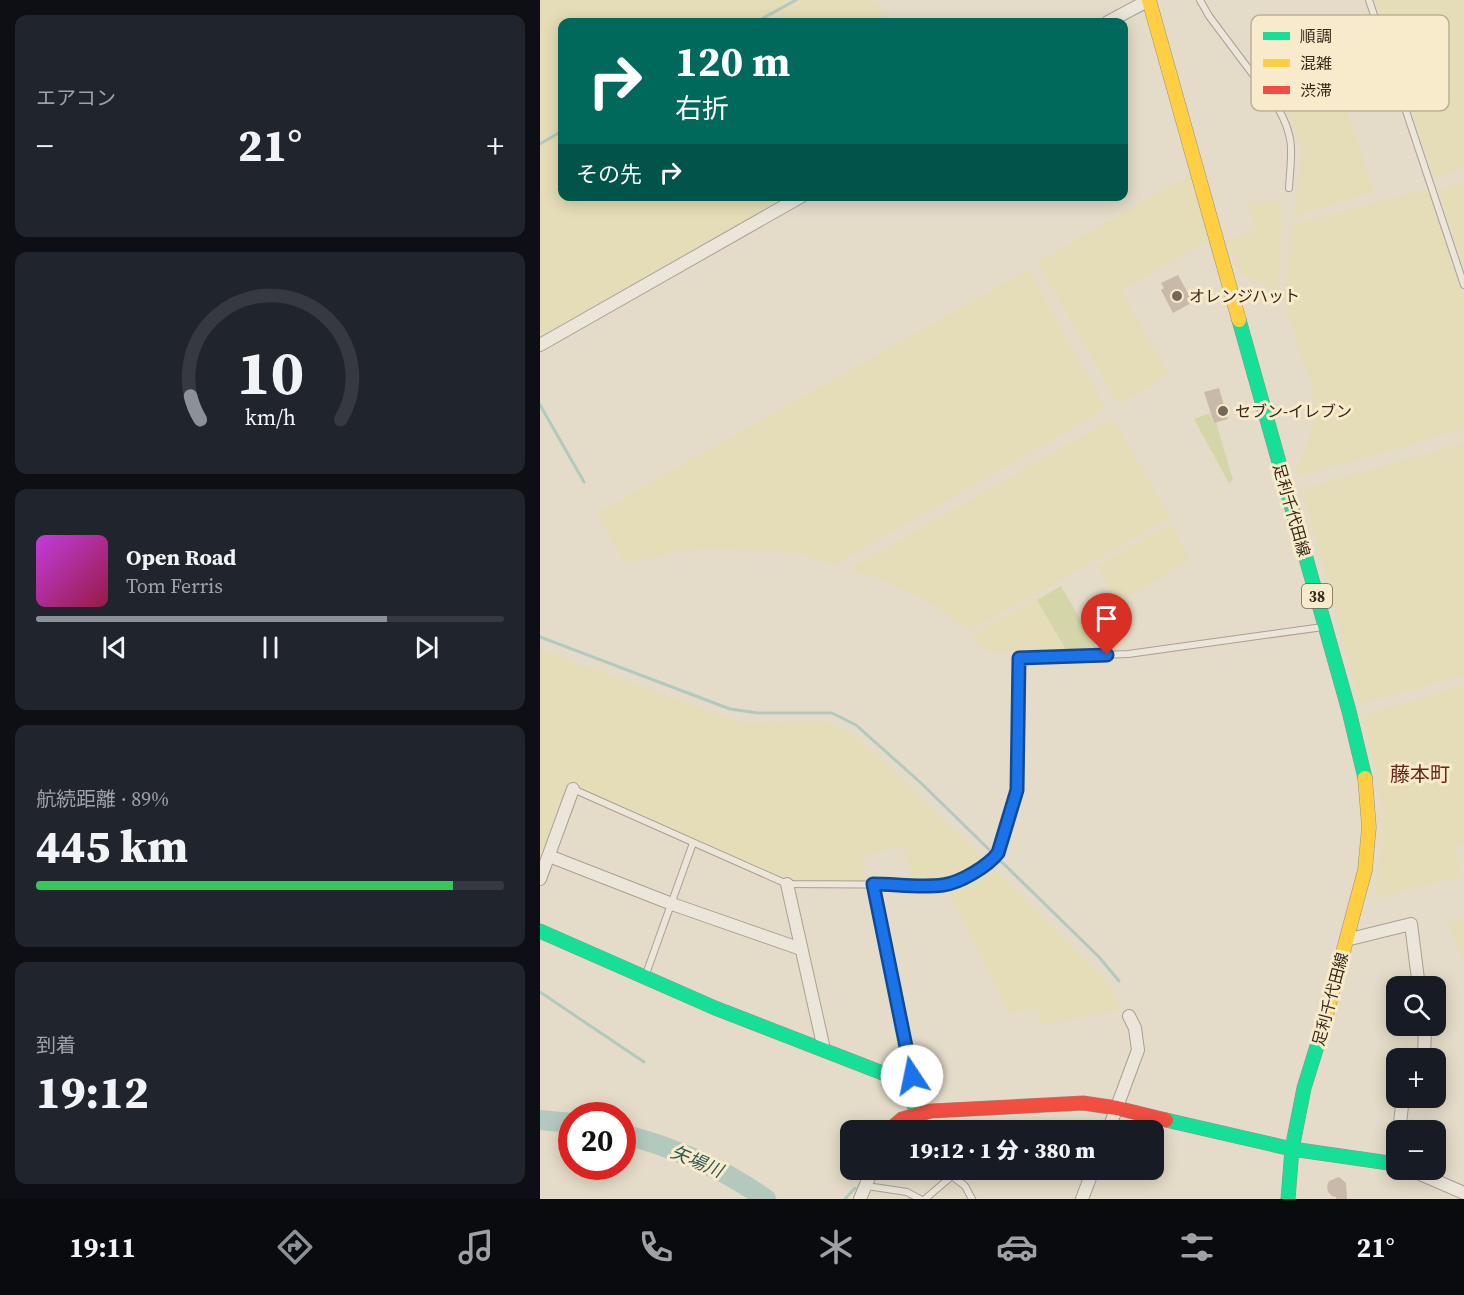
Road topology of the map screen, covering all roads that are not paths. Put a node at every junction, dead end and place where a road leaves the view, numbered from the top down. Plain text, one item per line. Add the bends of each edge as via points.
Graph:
1 (1149, 0) edge
2 (1200, 0) edge
3 (1369, 0) edge
4 (1374, 15) edge
5 (1115, 18) edge
6 (1251, 72) edge
7 (1280, 111) edge
8 (1406, 111) edge
9 (1288, 188) dead end
10 (793, 201) edge
11 (1464, 285) edge
12 (540, 345) edge
13 (1325, 626) junction
14 (573, 789) joint
15 (693, 843) junction
16 (549, 856) junction
17 (540, 879) edge
18 (787, 884) junction
19 (873, 884) junction
20 (672, 904) junction
21 (540, 931) edge
22 (1346, 940) junction
23 (801, 949) junction
24 (1418, 976) edge
25 (645, 978) junction
26 (1129, 1016) dead end
27 (824, 1049) junction
28 (911, 1094) junction
29 (1117, 1108) junction
30 (917, 1113) junction
31 (901, 1120) edge
32 (1112, 1120) edge
33 (1292, 1149) junction
34 (1386, 1162) edge
35 (869, 1180) edge
36 (1090, 1180) edge
37 (1434, 1180) edge
38 (867, 1186) junction
39 (1464, 1193) edge
40 (860, 1199) edge
41 (922, 1199) edge
42 (972, 1199) edge
43 (1083, 1199) edge
44 (1288, 1199) edge

1 - 5 street
1 - 13 main road, 足利千代田線 / 38
2 - 6 lane
3 - 4 lane
7 - 9 lane via 1288,125 1291,147
8 - 11 lane
10 - 12 street
13 - 19 lane via 1128,654 1019,658 1017,790 998,853 971,874 944,885
13 - 22 main road, 足利千代田線 / 38 via 1364,768 1370,811 1365,870
14 - 15 lane
14 - 16 street
15 - 18 lane
15 - 20 lane
16 - 17 street
16 - 20 street
18 - 19 lane
18 - 23 street
19 - 28 lane via 912,1076
20 - 23 street
20 - 25 lane
21 - 25 main road
22 - 24 street via 1411,924
22 - 33 main road, 足利千代田線 / 38 via 1304,1088
23 - 27 street
25 - 27 main road
26 - 29 street via 1138,1050
27 - 28 main road via 898,1079
28 - 30 main road
29 - 30 main road via 1083,1103
29 - 32 street
29 - 33 main road
30 - 31 main road
33 - 34 main road
33 - 44 main road, 足利千代田線 / 38
35 - 38 street
36 - 43 street
37 - 39 street
38 - 40 street
38 - 41 lane via 907,1192
41 - 42 lane via 952,1176 965,1186

